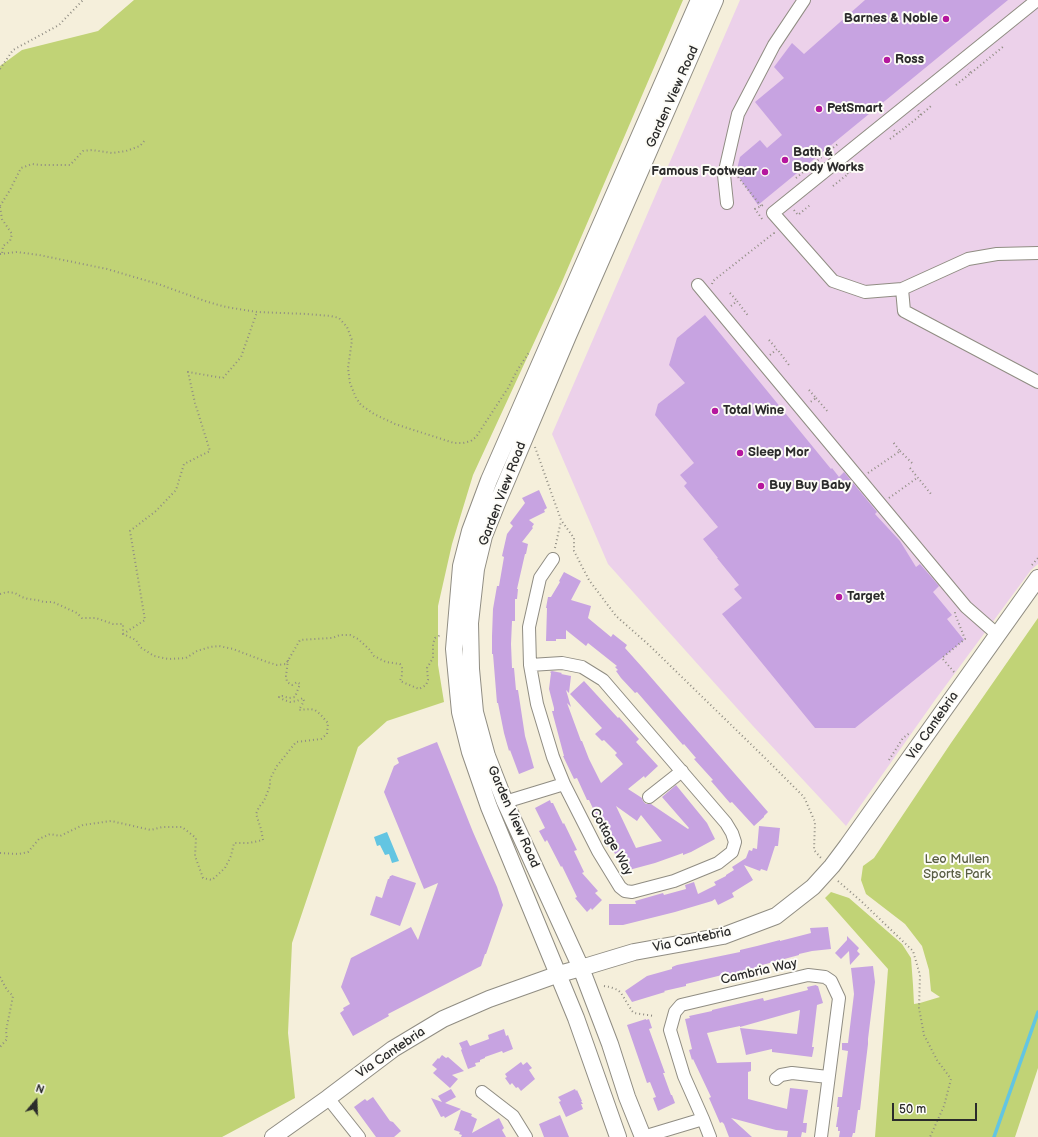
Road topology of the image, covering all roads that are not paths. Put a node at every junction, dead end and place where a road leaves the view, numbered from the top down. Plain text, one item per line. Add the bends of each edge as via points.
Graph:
1 (699, 0) edge
2 (715, 0) edge
3 (804, 0) edge
4 (1037, 0) edge
5 (727, 203) dead end
6 (1038, 253) edge
7 (698, 286) dead end
8 (902, 289) junction
9 (1038, 382) edge
10 (553, 559) road end
11 (1038, 578) edge
12 (998, 635) junction
13 (530, 665) junction
14 (682, 771) junction
15 (564, 784) junction
16 (650, 797) dead end
17 (505, 802) junction
18 (581, 968) junction
19 (559, 974) junction
20 (828, 1077) junction
21 (776, 1079) dead end
22 (482, 1092) dead end
23 (328, 1098) junction
24 (704, 1119) junction
25 (273, 1137) edge
26 (359, 1137) edge
27 (526, 1137) edge
28 (618, 1137) edge
29 (643, 1137) edge
30 (710, 1137) edge
31 (821, 1137) edge

1 - 19 main road, Garden View Road via 489,480 470,531 461,566 454,650 460,712 470,752 489,807
2 - 17 main road, Garden View Road via 484,536 476,569 470,623 471,669 475,712 487,756
3 - 5 street via 774,45 738,114 724,175
4 - 8 street via 773,213 833,281 865,292
6 - 8 street via 997,254 968,259
7 - 12 street via 966,607
8 - 9 street via 904,311
10 - 13 street, Cottage Way via 540,578 529,627
11 - 12 main road, Via Cantebria
12 - 18 main road, Via Cantebria via 852,839 813,887 776,916 723,936 634,952
13 - 14 street, Cottage Way via 562,663 582,667 603,680
13 - 15 street, Cottage Way via 537,704
14 - 15 street, Cottage Way via 726,823 735,842 732,852 718,863 674,881 632,892 620,888
14 - 16 street
15 - 17 street
17 - 18 main road, Garden View Road
18 - 19 main road, Via Cantebria
18 - 29 main road, Garden View Road
19 - 23 main road, Via Cantebria via 442,1019 393,1049
19 - 28 main road, Garden View Road
20 - 21 street via 792,1073
20 - 24 street, Cambria Way via 838,998 832,981 825,977 808,974 682,1004 675,1012 670,1030 684,1076
20 - 31 street, Cambria Way
22 - 27 street via 513,1116
23 - 25 main road, Via Cantebria
23 - 26 street
24 - 29 street
24 - 30 street, Cambria Way

